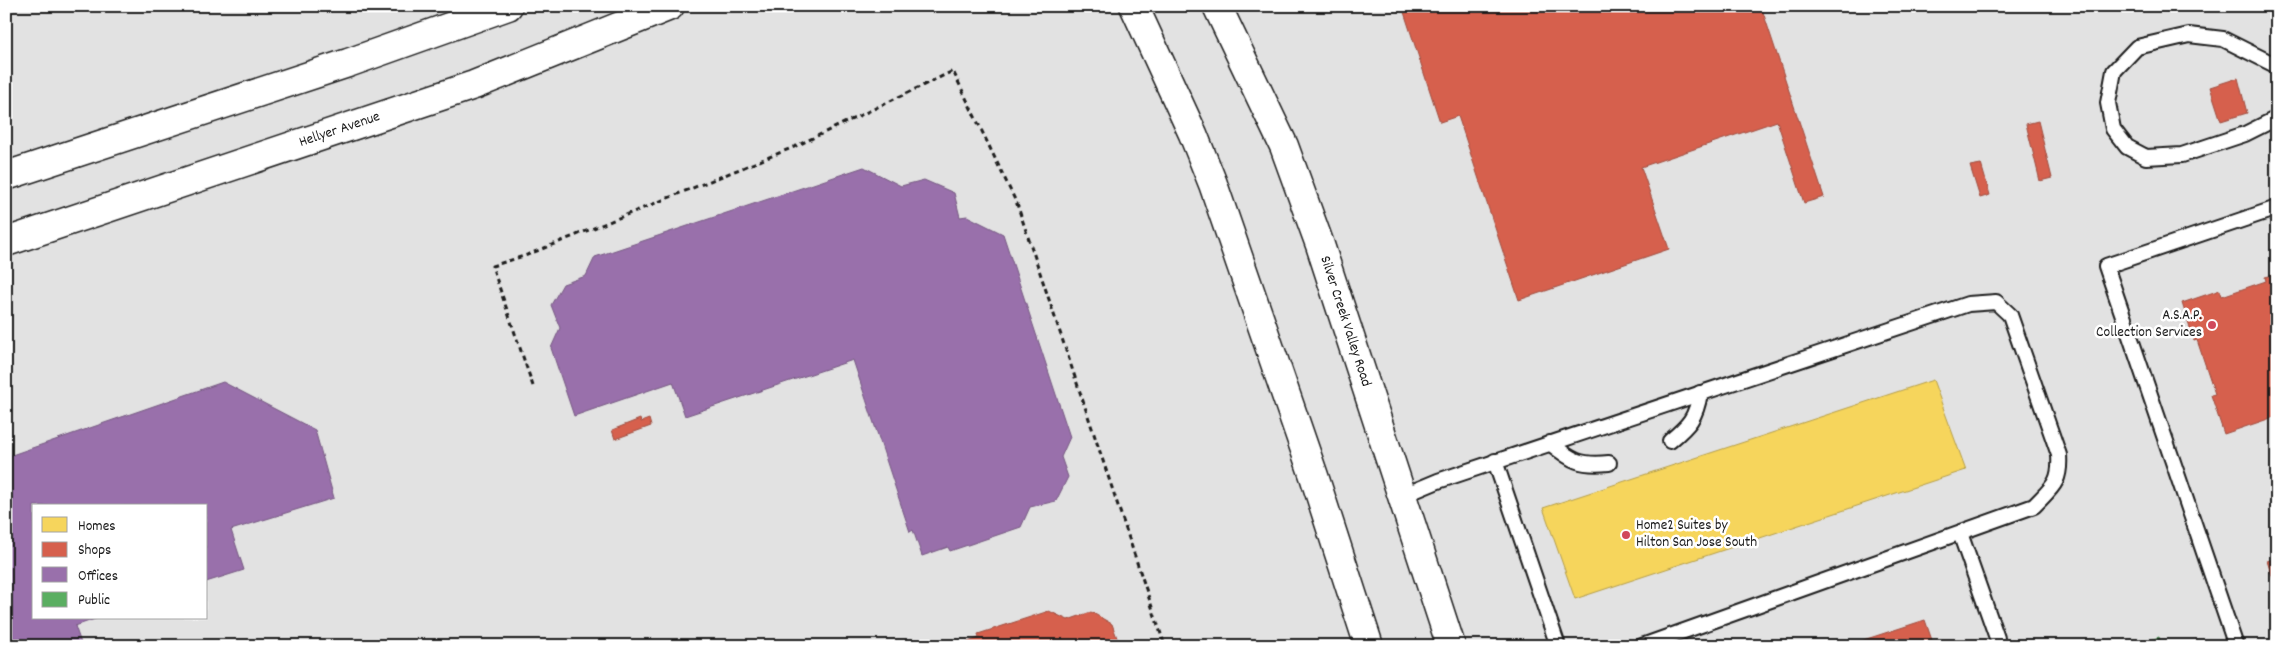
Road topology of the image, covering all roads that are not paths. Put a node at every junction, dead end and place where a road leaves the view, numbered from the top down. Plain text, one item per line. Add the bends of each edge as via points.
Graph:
1 (508, 6) edge
2 (670, 6) edge
3 (1116, 6) edge
4 (1134, 6) edge
5 (1217, 6) edge
6 (1155, 50) junction
7 (2277, 66) edge
8 (2277, 118) edge
9 (6, 176) edge
10 (2277, 208) edge
11 (6, 242) edge
12 (1700, 393) junction
13 (1670, 441) dead end
14 (1550, 443) junction
15 (1496, 461) junction
16 (1609, 463) dead end
17 (1402, 496) junction
18 (1960, 533) junction
19 (1997, 638) dead end
20 (1369, 646) edge
21 (1451, 646) edge
22 (1558, 646) edge
23 (1642, 646) edge
24 (2236, 646) edge

1 - 9 main road via 348,63
2 - 11 main road, Hellyer Avenue via 474,85
3 - 6 main road
4 - 6 main road
5 - 17 main road, Silver Creek Valley Road via 1284,146
6 - 20 main road via 1213,184
7 - 8 lane via 2223,39 2189,35 2137,47 2114,71 2108,103 2113,129 2127,147 2146,157 2182,155 2245,134
10 - 24 lane via 2106,266
12 - 13 lane via 1698,410
12 - 14 lane
12 - 18 lane via 1968,304 1996,302 2010,315 2060,455 2061,473 2034,506
14 - 15 lane
14 - 16 lane via 1569,458 1589,465
15 - 17 lane
15 - 22 lane
17 - 21 main road, Silver Creek Valley Road
18 - 19 lane
18 - 23 lane

